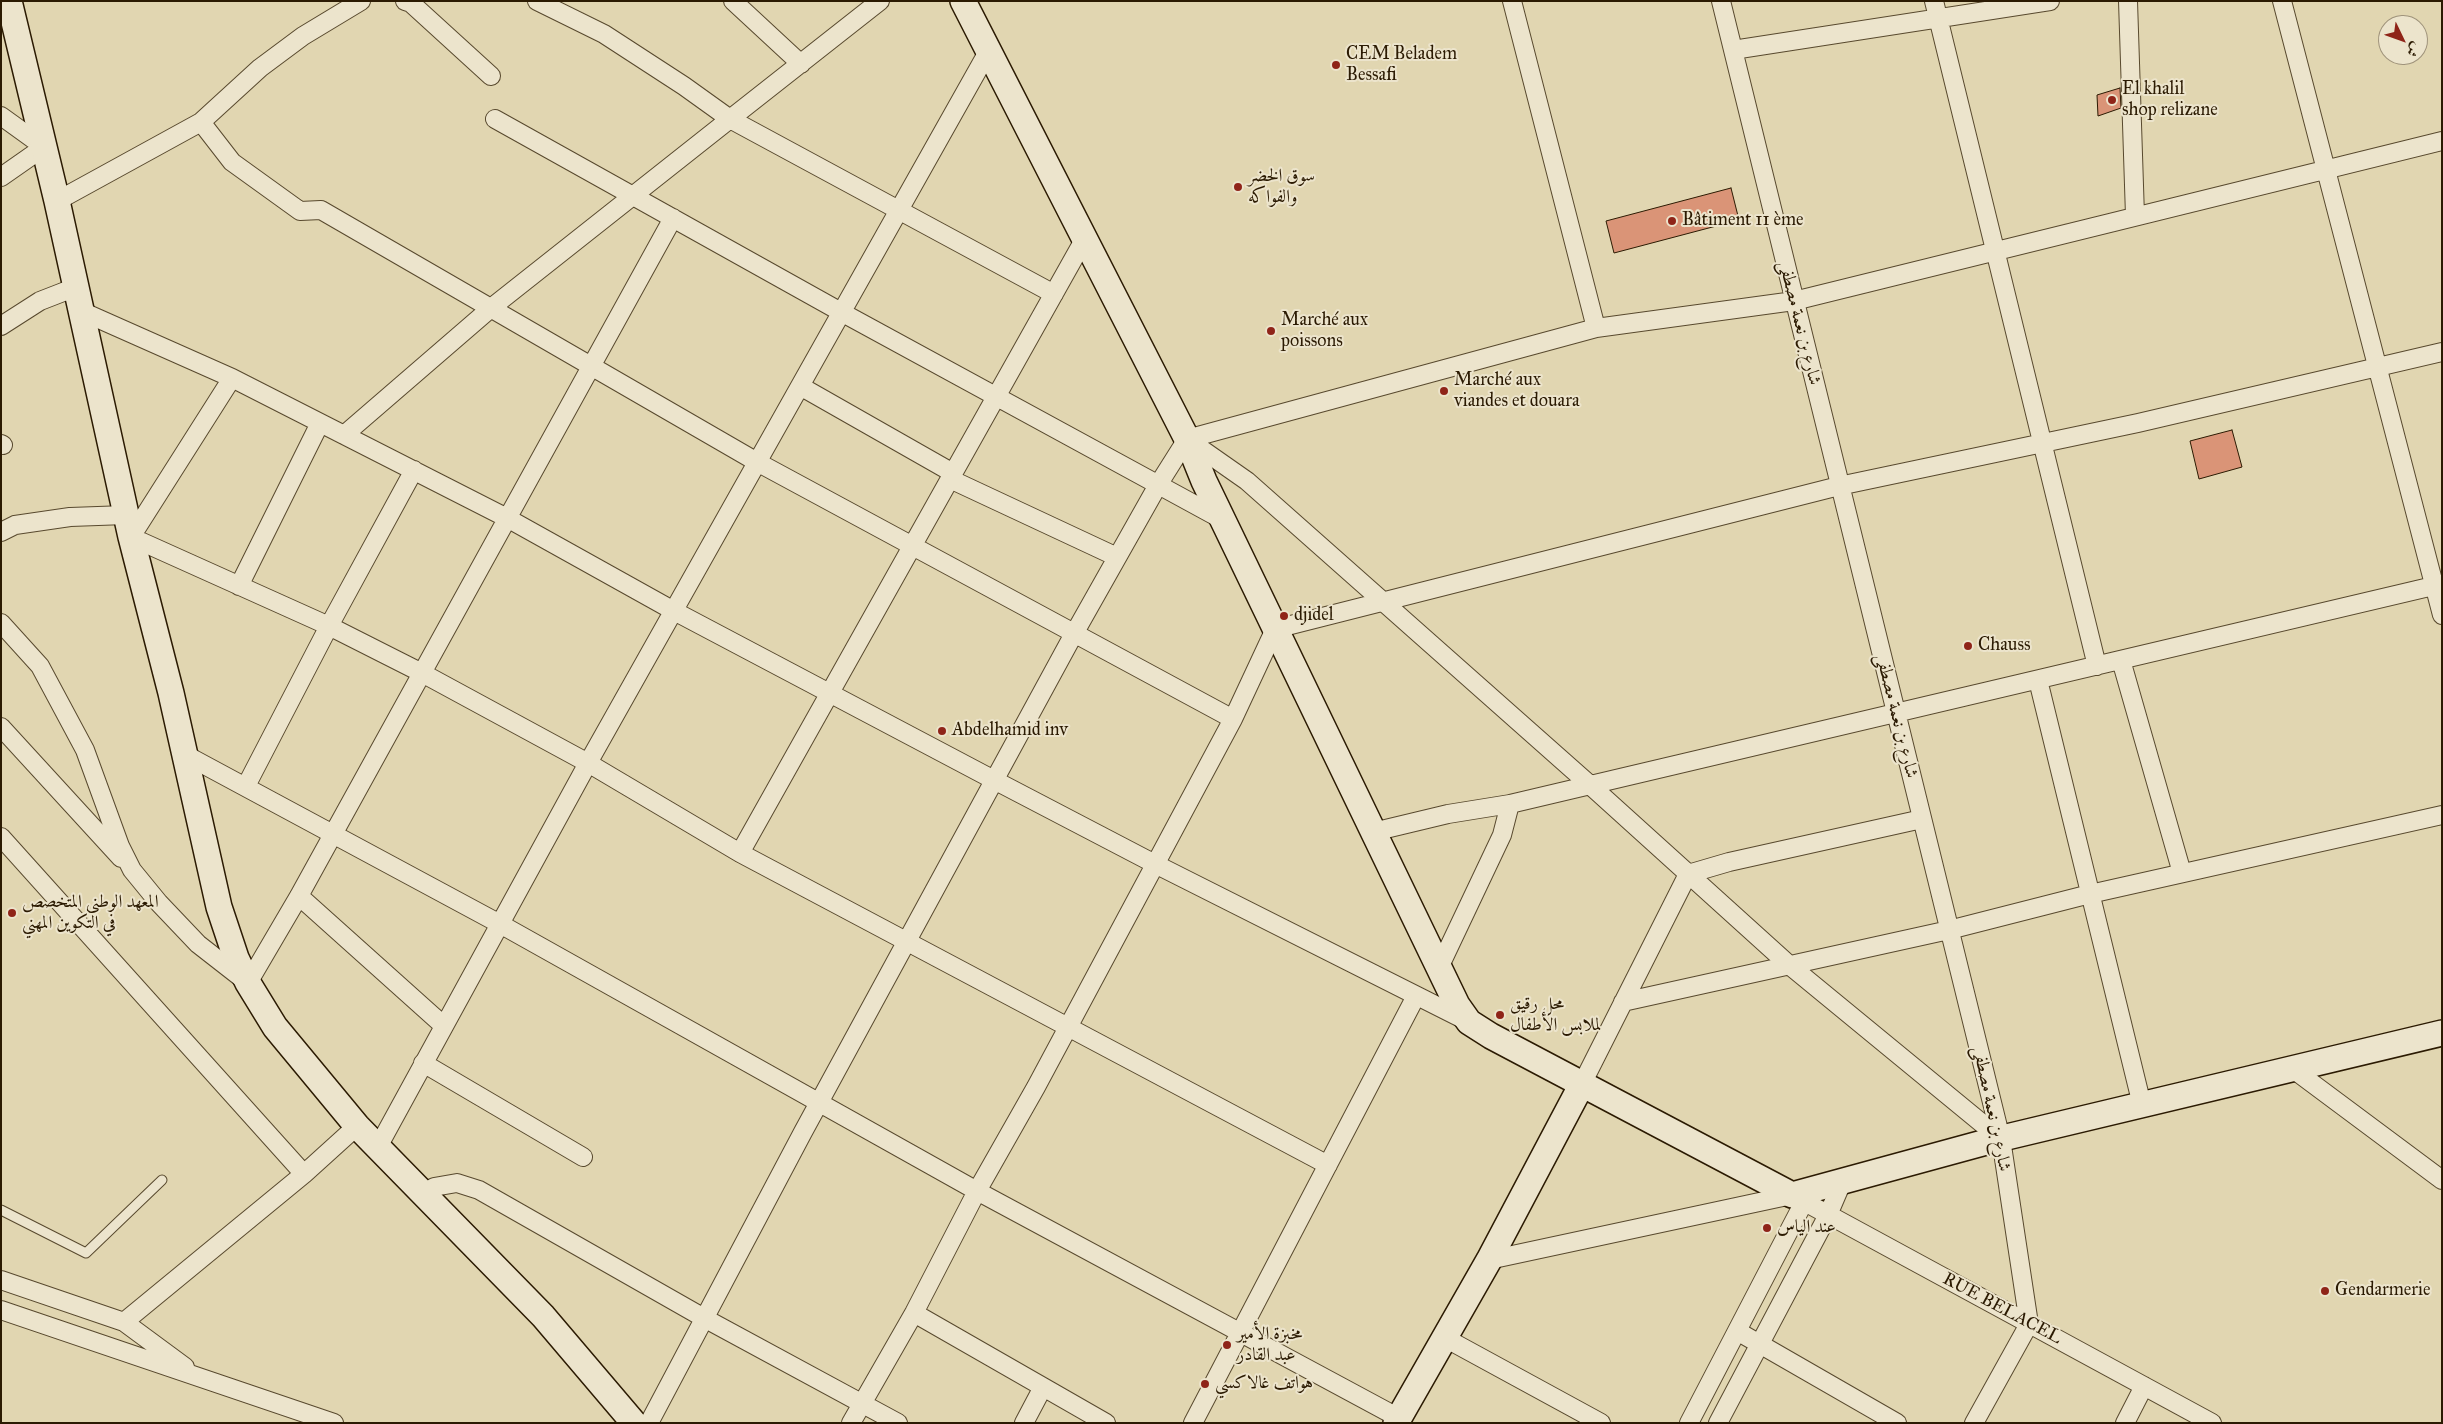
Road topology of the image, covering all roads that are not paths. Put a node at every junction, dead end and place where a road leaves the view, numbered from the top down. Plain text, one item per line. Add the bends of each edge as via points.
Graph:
1 (9, 1) edge
2 (361, 1) edge
3 (405, 1) edge
4 (537, 1) edge
5 (733, 1) edge
6 (880, 1) edge
7 (963, 1) edge
8 (1512, 1) edge
9 (1721, 1) edge
10 (2050, 1) edge
11 (2128, 1) edge
12 (2282, 1) edge
13 (1936, 10) edge
14 (989, 50) junction
15 (1733, 50) junction
16 (801, 64) junction
17 (492, 76) dead end
18 (1, 116) edge
19 (495, 119) dead end
20 (730, 120) junction
21 (201, 122) junction
22 (2442, 141) edge
23 (44, 147) junction
24 (2326, 169) junction
25 (1, 177) edge
26 (633, 196) junction
27 (57, 201) junction
28 (898, 210) junction
29 (2135, 216) junction
30 (673, 218) junction
31 (1084, 240) junction
32 (1996, 251) junction
33 (76, 287) junction
34 (1054, 294) junction
35 (1794, 301) junction
36 (491, 308) junction
37 (81, 311) junction
38 (841, 312) junction
39 (1, 326) edge
40 (1596, 328) junction
41 (2442, 352) edge
42 (591, 366) junction
43 (2378, 367) junction
44 (232, 378) junction
45 (800, 386) junction
46 (996, 396) junction
47 (320, 423) junction
48 (344, 435) junction
49 (1187, 439) junction
50 (2043, 443) junction
51 (757, 462) junction
52 (414, 470) junction
53 (951, 476) junction
54 (1158, 485) junction
55 (1839, 486) junction
56 (507, 518) junction
57 (1223, 520) junction
58 (128, 526) junction
59 (1, 532) edge
60 (912, 545) junction
61 (1117, 557) junction
62 (2438, 585) edge
63 (239, 586) junction
64 (1384, 602) junction
65 (674, 611) junction
66 (2442, 615) edge
67 (1, 623) edge
68 (328, 626) junction
69 (1276, 629) junction
70 (1075, 632) junction
71 (2121, 660) junction
72 (2096, 666) junction
73 (422, 673) junction
74 (2038, 680) junction
75 (829, 693) junction
76 (1895, 712) junction
77 (1233, 719) junction
78 (1, 727) edge
79 (184, 754) junction
80 (588, 764) junction
81 (994, 780) junction
82 (1590, 785) junction
83 (246, 786) junction
84 (1510, 804) junction
85 (2442, 815) edge
86 (1922, 819) junction
87 (1373, 832) junction
88 (334, 834) junction
89 (1, 837) edge
90 (740, 853) junction
91 (1155, 864) junction
92 (132, 870) junction
93 (2182, 873) junction
94 (1688, 874) junction
95 (2090, 894) junction
96 (299, 896) junction
97 (500, 924) junction
98 (1949, 930) junction
99 (907, 940) junction
100 (1788, 964) junction
101 (1439, 968) junction
102 (248, 983) junction
103 (1416, 996) junction
104 (1623, 1002) junction
105 (1469, 1022) junction
106 (444, 1026) junction
107 (1067, 1028) junction
108 (2442, 1033) edge
109 (423, 1063) junction
110 (2293, 1069) junction
111 (1582, 1084) junction
112 (819, 1102) junction
113 (2142, 1105) junction
114 (357, 1126) junction
115 (2001, 1139) junction
116 (378, 1147) junction
117 (583, 1157) dead end
118 (1328, 1165) junction
119 (304, 1174) junction
120 (162, 1180) dead end
121 (1843, 1180) junction
122 (2442, 1180) edge
123 (977, 1191) junction
124 (424, 1194) junction
125 (1798, 1199) junction
126 (1, 1210) edge
127 (1828, 1215) junction
128 (1489, 1260) junction
129 (1, 1280) edge
130 (1, 1310) edge
131 (914, 1313) junction
132 (704, 1318) junction
133 (124, 1322) junction
134 (2029, 1324) junction
135 (1737, 1331) junction
136 (1240, 1333) junction
137 (1445, 1338) junction
138 (1760, 1344) junction
139 (200, 1377) junction
140 (2144, 1386) junction
141 (1043, 1388) junction
142 (862, 1403) junction
143 (1398, 1420) edge
144 (334, 1423) edge
145 (634, 1423) edge
146 (649, 1423) edge
147 (851, 1423) edge
148 (898, 1423) edge
149 (1024, 1423) edge
150 (1106, 1423) edge
151 (1193, 1423) edge
152 (1601, 1423) edge
153 (1689, 1423) edge
154 (1718, 1423) edge
155 (1897, 1423) edge
156 (1974, 1423) edge
157 (2125, 1423) edge
158 (2212, 1423) edge

1 - 23 main road
2 - 21 street via 260,68
3 - 17 street
4 - 20 street via 604,34
5 - 16 street
6 - 16 street
7 - 14 main road
8 - 40 street
9 - 15 street, شارع بن نعمة مصطفى
10 - 13 street
11 - 29 street
12 - 24 street
13 - 15 street
13 - 32 street
14 - 28 street
14 - 31 main road
15 - 35 street, شارع بن نعمة مصطفى
16 - 20 street
18 - 23 street
19 - 26 street
20 - 26 street
20 - 28 street
21 - 27 street
21 - 36 street via 232,162 300,211 321,210
22 - 24 street
23 - 25 street
23 - 27 main road
24 - 29 street
24 - 43 street
26 - 30 street
26 - 36 street
27 - 33 main road
28 - 34 street
28 - 38 street
29 - 32 street
30 - 38 street
30 - 42 street
31 - 34 street
31 - 49 main road
32 - 35 street
32 - 50 street
33 - 37 main road
33 - 39 street via 40,301
34 - 46 street
35 - 40 street
35 - 55 street, شارع بن نعمة مصطفى
36 - 42 street
36 - 48 street
37 - 44 street
37 - 58 main road
38 - 45 street
38 - 46 street
40 - 49 street
41 - 43 street
42 - 51 street
42 - 56 street
43 - 50 street
43 - 62 street
44 - 47 street
44 - 58 street
45 - 51 street
45 - 53 street
46 - 53 street
46 - 54 street
47 - 48 street
47 - 63 street
48 - 52 street
49 - 54 street
49 - 57 main road
49 - 64 street via 1247,482
50 - 55 street
50 - 72 street
51 - 60 street
51 - 65 street
52 - 56 street
52 - 68 street
53 - 60 street
53 - 61 street
54 - 57 street
54 - 61 street
55 - 64 street
55 - 76 street, شارع بن نعمة مصطفى
56 - 65 street
56 - 73 street
57 - 69 main road
58 - 59 street via 70,517 15,525
58 - 63 street
58 - 79 main road
60 - 70 street
60 - 75 street
61 - 70 street
62 - 66 street
62 - 71 street
63 - 68 street
64 - 69 street
64 - 82 street
65 - 75 street
65 - 80 street
67 - 92 street via 40,666 85,750
68 - 73 street
68 - 83 street
69 - 77 street
69 - 87 main road
70 - 77 street
70 - 81 street
71 - 72 street
71 - 93 street
72 - 74 street
73 - 80 street
73 - 88 street
74 - 76 street
74 - 95 street
75 - 81 street
75 - 90 street
76 - 82 street
76 - 86 street, شارع بن نعمة مصطفى
77 - 91 street
78 - 92 street
79 - 83 street
79 - 102 main road via 226,933
80 - 90 street
80 - 97 street
81 - 91 street
81 - 99 street
82 - 84 street
82 - 94 street
83 - 88 street
84 - 87 street via 1448,814
84 - 101 street via 1502,835
85 - 93 street
86 - 94 street
86 - 98 street, شارع بن نعمة مصطفى
87 - 101 main road
88 - 96 street
88 - 97 street
89 - 119 street
90 - 99 street
91 - 103 street
91 - 107 street
92 - 102 street via 198,944
93 - 95 street
94 - 100 street
94 - 104 street
95 - 98 street
95 - 113 street
96 - 102 street
96 - 106 street
97 - 106 street
97 - 112 street
98 - 100 street
98 - 115 street, شارع بن نعمة مصطفى
99 - 107 street
99 - 112 street
100 - 104 street
100 - 115 street
101 - 105 main road
102 - 114 main road via 275,1027
103 - 105 street
103 - 118 street
104 - 111 street
105 - 111 main road
106 - 109 street
107 - 118 street
107 - 123 street
108 - 110 main road
109 - 116 street
109 - 117 street
110 - 113 main road
110 - 122 street
111 - 125 main road
111 - 128 main road
112 - 123 street
112 - 132 street
113 - 115 main road
114 - 116 main road
114 - 119 street
115 - 121 main road
115 - 134 street, شارع بن نعمة مصطفى
116 - 124 main road
118 - 136 street
119 - 133 street
120 - 126 lane via 86,1253
121 - 125 main road
121 - 127 street
123 - 131 street
123 - 136 street
124 - 132 street via 445,1184 468,1185
124 - 145 main road via 543,1316
125 - 127 street, RUE BELACEL
125 - 128 street
125 - 135 street
127 - 134 street, RUE BELACEL
127 - 138 street
128 - 137 main road
129 - 133 street
130 - 139 street
131 - 141 street
131 - 142 street
132 - 142 street
132 - 146 street
133 - 139 street
134 - 140 street, RUE BELACEL
134 - 156 street
135 - 138 street
135 - 153 street
136 - 143 street
136 - 151 street
137 - 143 main road
137 - 152 street
138 - 154 street
138 - 155 street
139 - 144 street
140 - 157 street
140 - 158 street, RUE BELACEL
141 - 149 street
141 - 150 street
142 - 147 street
142 - 148 street

